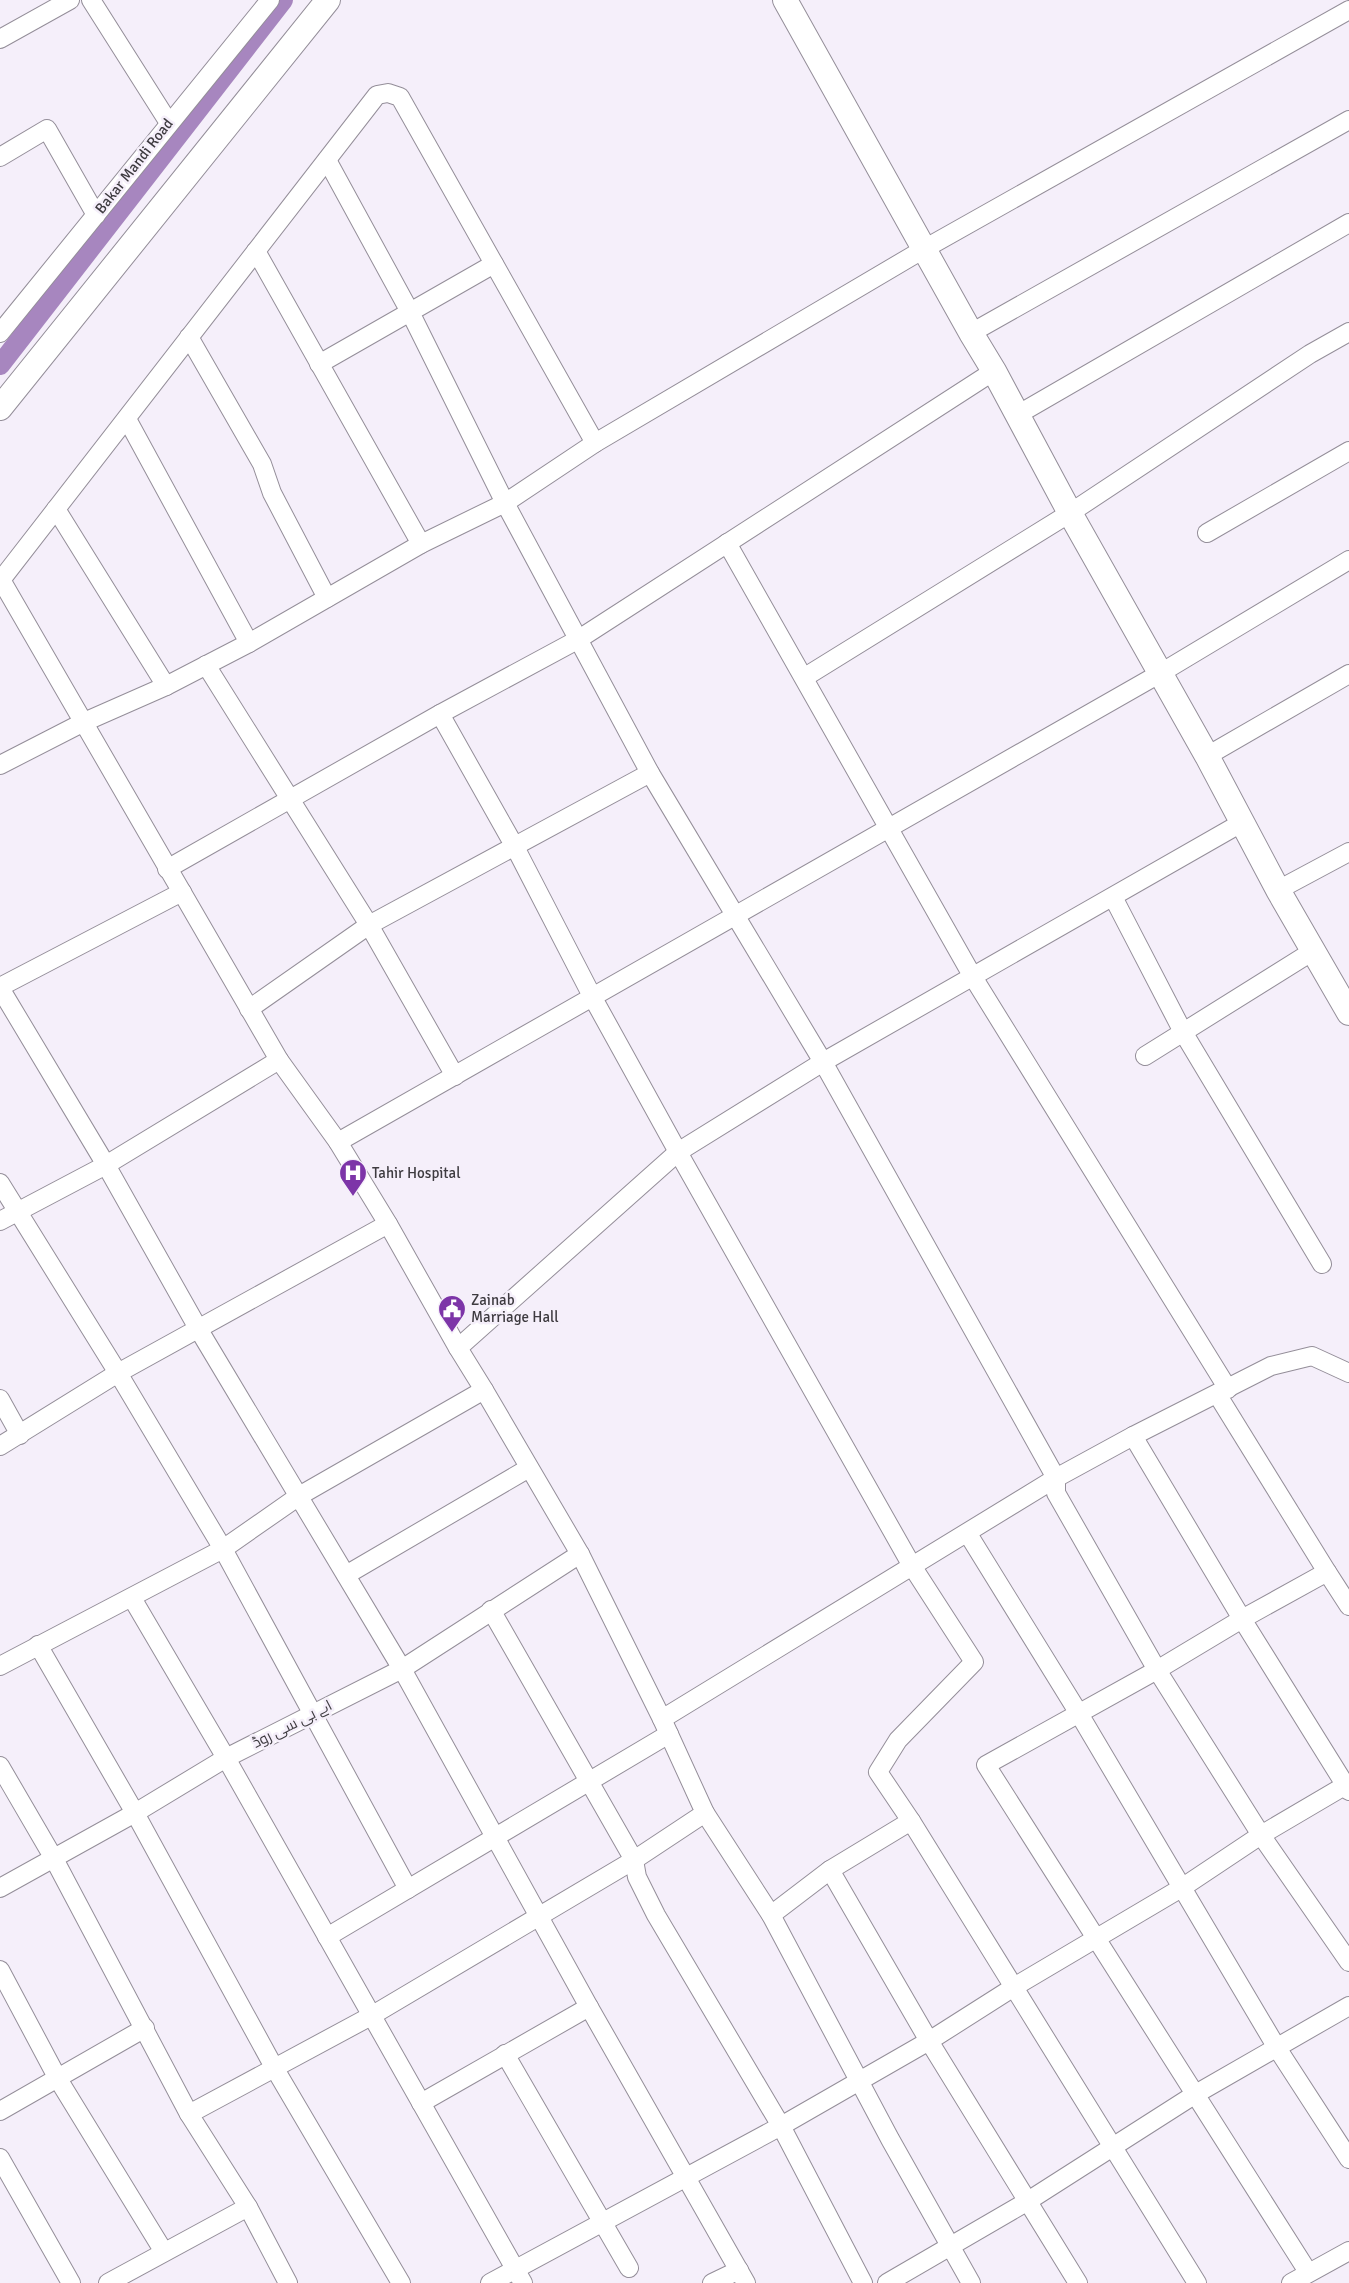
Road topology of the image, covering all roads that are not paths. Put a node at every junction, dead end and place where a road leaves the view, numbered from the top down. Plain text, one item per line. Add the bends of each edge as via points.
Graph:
1 (70, 0) edge
2 (91, 0) edge
3 (270, 0) edge
4 (328, 0) edge
5 (785, 0) edge
6 (1349, 10) edge
7 (0, 39) edge
8 (1349, 120) edge
9 (169, 123) junction
10 (0, 157) edge
11 (327, 160) junction
12 (96, 215) junction
13 (1349, 222) edge
14 (924, 249) junction
15 (256, 251) junction
16 (494, 264) junction
17 (410, 312) junction
18 (1349, 332) edge
19 (971, 333) junction
20 (0, 334) edge
21 (190, 337) junction
22 (318, 364) junction
23 (994, 371) junction
24 (0, 408) edge
25 (1016, 415) junction
26 (127, 419) junction
27 (595, 443) junction
28 (1349, 451) edge
29 (505, 504) junction
30 (56, 508) junction
31 (1070, 513) junction
32 (1207, 533) dead end
33 (727, 543) junction
34 (421, 544) junction
35 (1349, 560) edge
36 (0, 579) edge
37 (327, 598) junction
38 (579, 639) junction
39 (249, 643) junction
40 (206, 665) junction
41 (1159, 674) junction
42 (1349, 674) edge
43 (804, 677) junction
44 (166, 686) junction
45 (440, 714) junction
46 (82, 723) junction
47 (1207, 756) junction
48 (0, 765) edge
49 (650, 773) junction
50 (291, 799) junction
51 (1243, 822) junction
52 (888, 828) junction
53 (515, 847) junction
54 (1349, 852) edge
55 (167, 869) junction
56 (1278, 890) junction
57 (182, 892) junction
58 (1113, 897) junction
59 (735, 914) junction
60 (369, 925) junction
61 (1313, 951) junction
62 (973, 977) junction
63 (0, 987) edge
64 (593, 998) junction
65 (250, 1009) junction
66 (1349, 1013) edge
67 (1183, 1032) junction
68 (1145, 1056) dead end
69 (279, 1060) junction
70 (823, 1062) junction
71 (456, 1076) junction
72 (338, 1142) junction
73 (678, 1152) junction
74 (106, 1165) junction
75 (0, 1183) edge
76 (17, 1212) junction
77 (0, 1221) edge
78 (388, 1224) junction
79 (1322, 1264) dead end
80 (199, 1330) junction
81 (458, 1348) junction
82 (1349, 1373) edge
83 (118, 1374) junction
84 (484, 1390) junction
85 (1222, 1391) junction
86 (0, 1399) edge
87 (20, 1435) junction
88 (1133, 1436) junction
89 (0, 1446) edge
90 (529, 1468) junction
91 (1056, 1478) junction
92 (299, 1496) junction
93 (968, 1534) junction
94 (223, 1549) junction
95 (580, 1554) junction
96 (912, 1566) junction
97 (1327, 1572) junction
98 (346, 1575) junction
99 (132, 1598) junction
100 (1349, 1606) edge
101 (491, 1610) junction
102 (1242, 1619) junction
103 (38, 1644) junction
104 (0, 1666) edge
105 (402, 1668) junction
106 (1157, 1670) junction
107 (1078, 1712) junction
108 (314, 1713) junction
109 (666, 1726) junction
110 (226, 1758) junction
111 (0, 1766) edge
112 (589, 1781) junction
113 (1347, 1788) edge
114 (135, 1813) junction
115 (705, 1814) junction
116 (911, 1820) junction
117 (1261, 1835) junction
118 (496, 1837) junction
119 (53, 1856) junction
120 (634, 1860) junction
121 (830, 1870) junction
122 (1183, 1887) junction
123 (0, 1888) edge
124 (408, 1888) junction
125 (539, 1915) junction
126 (771, 1915) junction
127 (327, 1937) junction
128 (1097, 1938) junction
129 (1349, 1962) edge
130 (0, 1970) edge
131 (1014, 1987) junction
132 (1349, 2006) edge
133 (589, 2007) junction
134 (371, 2016) junction
135 (145, 2028) junction
136 (930, 2041) junction
137 (1277, 2048) junction
138 (505, 2054) junction
139 (275, 2069) junction
140 (58, 2078) junction
141 (859, 2081) junction
142 (1194, 2095) junction
143 (421, 2103) junction
144 (0, 2111) edge
145 (189, 2114) junction
146 (781, 2126) junction
147 (1114, 2145) junction
148 (0, 2158) edge
149 (1349, 2159) edge
150 (686, 2177) junction
151 (1028, 2201) junction
152 (248, 2207) junction
153 (603, 2223) junction
154 (950, 2246) junction
155 (1349, 2251) edge
156 (164, 2252) junction
157 (629, 2268) dead end
158 (1308, 2272) junction
159 (743, 2276) edge
160 (520, 2277) edge
161 (71, 2283) edge
162 (108, 2283) edge
163 (288, 2283) edge
164 (401, 2283) edge
165 (490, 2283) edge
166 (712, 2283) edge
167 (863, 2283) edge
168 (887, 2283) edge
169 (971, 2283) edge
170 (1078, 2283) edge
171 (1197, 2283) edge
172 (1291, 2283) edge

1 - 7 street
2 - 9 street
3 - 9 street, Bakar Mandi Road
4 - 24 street
5 - 14 street
6 - 14 street
8 - 19 street
9 - 12 street, Bakar Mandi Road
10 - 12 street via 47,129
11 - 15 street
11 - 16 street via 378,95 388,93 400,98
11 - 17 street
12 - 20 street, Bakar Mandi Road
13 - 25 street
14 - 19 street
14 - 27 street
15 - 21 street
15 - 22 street
16 - 17 street
16 - 27 street
17 - 22 street
17 - 29 street
18 - 31 street via 1310,354
19 - 23 street
21 - 26 street
21 - 37 street via 262,464 272,493
22 - 34 street
23 - 25 street
23 - 33 street
25 - 31 street
26 - 30 street
26 - 39 street
27 - 29 street
28 - 32 street
29 - 34 street
29 - 38 street
30 - 36 street
30 - 44 street
31 - 41 street
31 - 43 street
33 - 38 street
33 - 43 street
34 - 37 street
35 - 41 street
36 - 46 street
37 - 39 street
38 - 45 street
38 - 49 street
39 - 40 street
40 - 44 street
40 - 50 street
41 - 47 street
41 - 52 street
42 - 47 street
43 - 52 street
44 - 46 street
45 - 50 street
45 - 53 street
46 - 48 street
46 - 55 street
47 - 51 street
49 - 53 street
49 - 59 street
50 - 55 street
50 - 60 street
51 - 56 street
51 - 58 street
52 - 59 street
52 - 62 street
53 - 60 street
53 - 64 street
54 - 56 street
55 - 57 street
56 - 61 street
57 - 63 street
57 - 65 street
58 - 62 street
58 - 67 street
59 - 64 street
59 - 70 street
60 - 65 street
60 - 71 street
61 - 66 street
61 - 67 street
62 - 70 street
62 - 85 street
63 - 74 street
64 - 71 street
64 - 73 street
65 - 69 street
67 - 68 street
67 - 79 street
69 - 72 street
69 - 74 street
70 - 73 street
70 - 91 street
71 - 72 street
72 - 78 street
73 - 81 street
73 - 96 street
74 - 76 street
74 - 80 street
75 - 76 street
76 - 77 street
76 - 83 street
78 - 80 street
78 - 81 street
80 - 83 street
80 - 92 street
81 - 84 street
82 - 85 street via 1312,1356 1271,1366
83 - 87 street
83 - 94 street
84 - 90 street
84 - 92 street
85 - 88 street
85 - 97 street
86 - 87 street
87 - 89 street
88 - 91 street
88 - 102 street
90 - 95 street
90 - 98 street
91 - 93 street
91 - 106 street via 1056,1493
92 - 94 street
92 - 98 street
93 - 96 street
93 - 107 street
94 - 99 street
94 - 108 street
95 - 101 street, اے بی سی روڈ
95 - 109 street
96 - 109 street
96 - 116 street via 974,1662 898,1740 878,1772
97 - 100 street
97 - 102 street
98 - 105 street
99 - 103 street
99 - 110 street
101 - 105 street, اے بی سی روڈ
101 - 112 street
102 - 106 street
102 - 113 street
103 - 104 street
103 - 114 street
105 - 108 street, اے بی سی روڈ
105 - 118 street
106 - 107 street
106 - 117 street
107 - 122 street
107 - 128 street via 986,1765
108 - 110 street, اے بی سی روڈ
108 - 124 street
109 - 112 street
109 - 115 street
110 - 114 street, اے بی سی روڈ
110 - 127 street
111 - 119 street
112 - 118 street
112 - 120 street
113 - 117 street
114 - 119 street, اے بی سی روڈ
114 - 139 street
115 - 120 street
115 - 126 street
116 - 121 street
116 - 131 street
117 - 122 street
117 - 129 street
118 - 124 street
118 - 125 street
119 - 123 street, اے بی سی روڈ
119 - 135 street
120 - 125 street
120 - 146 street via 637,1878 656,1915
121 - 126 street
121 - 136 street
122 - 128 street
122 - 137 street
124 - 127 street
125 - 133 street
125 - 134 street
126 - 141 street
127 - 134 street
128 - 131 street
128 - 142 street
130 - 140 street
131 - 136 street
131 - 147 street
132 - 137 street
133 - 138 street
133 - 150 street
134 - 139 street
134 - 143 street
135 - 140 street
135 - 145 street
136 - 141 street
136 - 151 street
137 - 142 street
137 - 149 street
138 - 143 street
138 - 153 street
139 - 145 street
139 - 164 street
140 - 144 street
140 - 156 street
141 - 146 street
141 - 154 street
142 - 147 street
142 - 158 street
143 - 160 street
145 - 152 street
146 - 150 street
146 - 167 street
147 - 151 street
147 - 171 street
148 - 161 street
150 - 153 street
150 - 159 street
151 - 154 street
151 - 170 street
152 - 156 street
152 - 163 street
153 - 157 street
153 - 160 street
154 - 168 street
154 - 169 street
155 - 158 street
156 - 162 street
158 - 172 street
159 - 166 street
160 - 165 street

